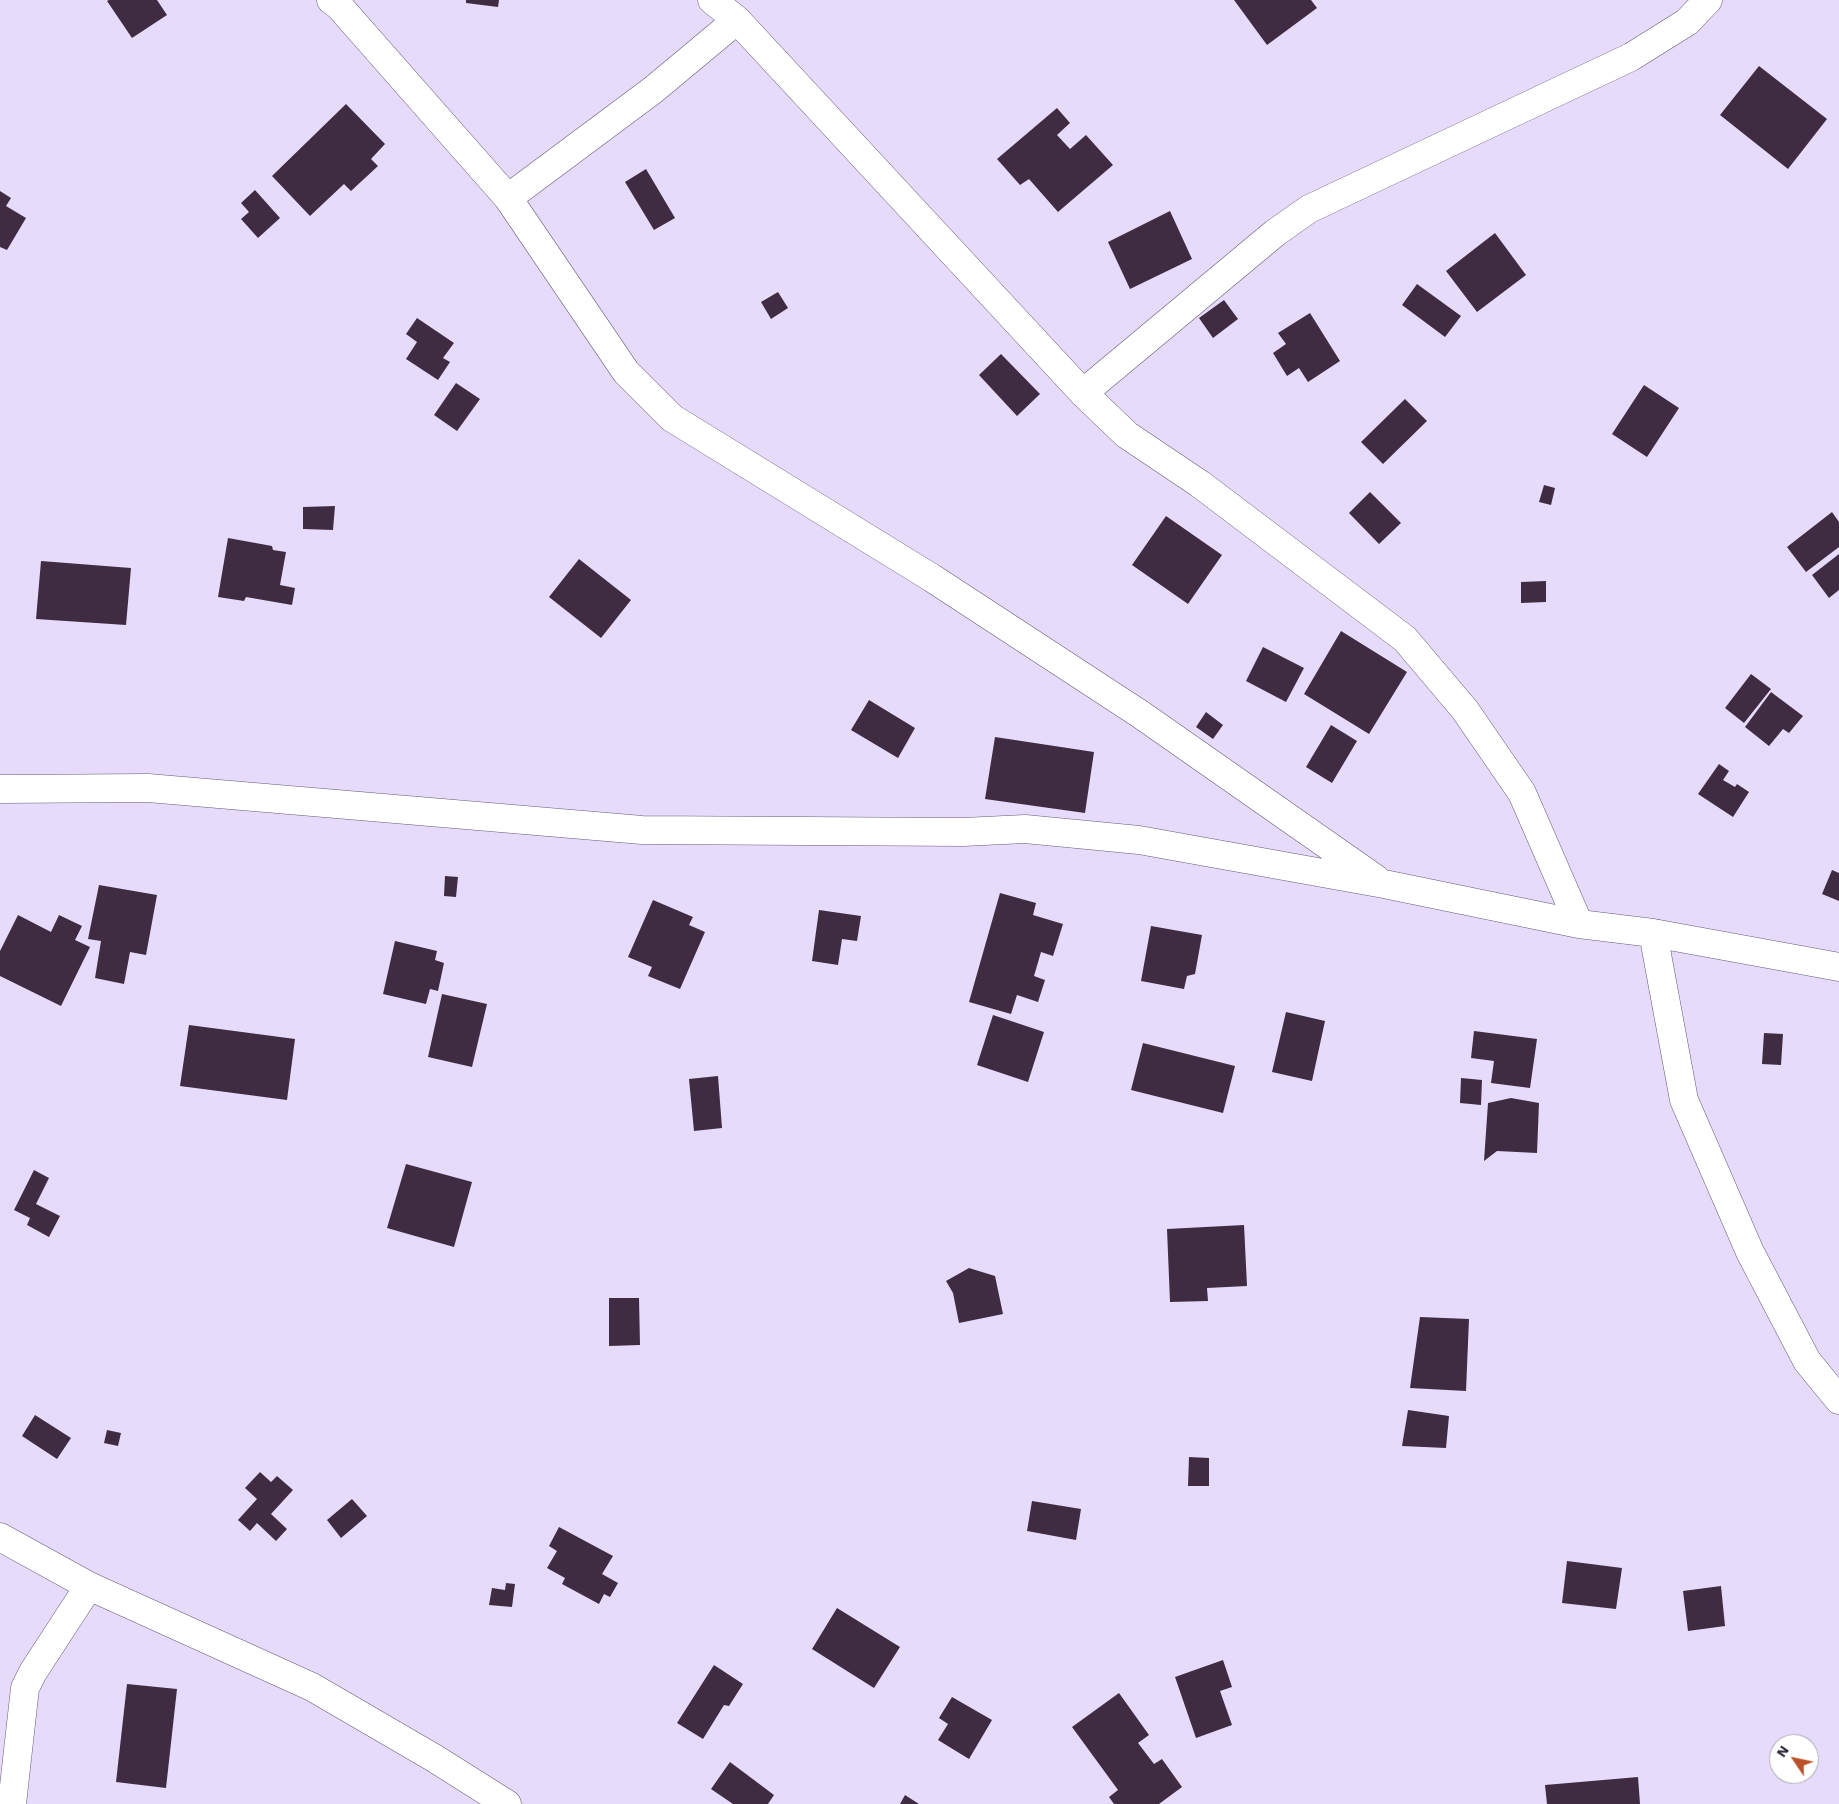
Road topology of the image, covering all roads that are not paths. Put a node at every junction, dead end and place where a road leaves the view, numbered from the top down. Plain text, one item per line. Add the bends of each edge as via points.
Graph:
1 (712, 0) edge
2 (1708, 0) edge
3 (338, 2) edge
4 (737, 20) junction
5 (508, 198) junction
6 (1083, 393) junction
7 (0, 790) edge
8 (1384, 884) junction
9 (1579, 924) junction
10 (1652, 933) junction
11 (1839, 967) edge
12 (1839, 1400) edge
13 (0, 1537) edge
14 (89, 1586) junction
15 (12, 1804) edge
16 (507, 1804) edge

1 - 4 street
2 - 6 street via 1687,22 1631,57 1309,210 1275,233
3 - 5 street
4 - 5 street via 654,90
4 - 6 street
5 - 8 street via 626,372 672,418 932,578 1140,714
6 - 9 street via 1128,435 1200,484 1405,640 1465,710 1522,793
7 - 8 street via 148,788 642,830 963,832 1025,829 1140,840
8 - 9 street
9 - 10 street
10 - 11 street
10 - 12 street via 1684,1100 1750,1252 1807,1361
13 - 14 street
14 - 15 street via 25,1688
14 - 16 street via 312,1688

